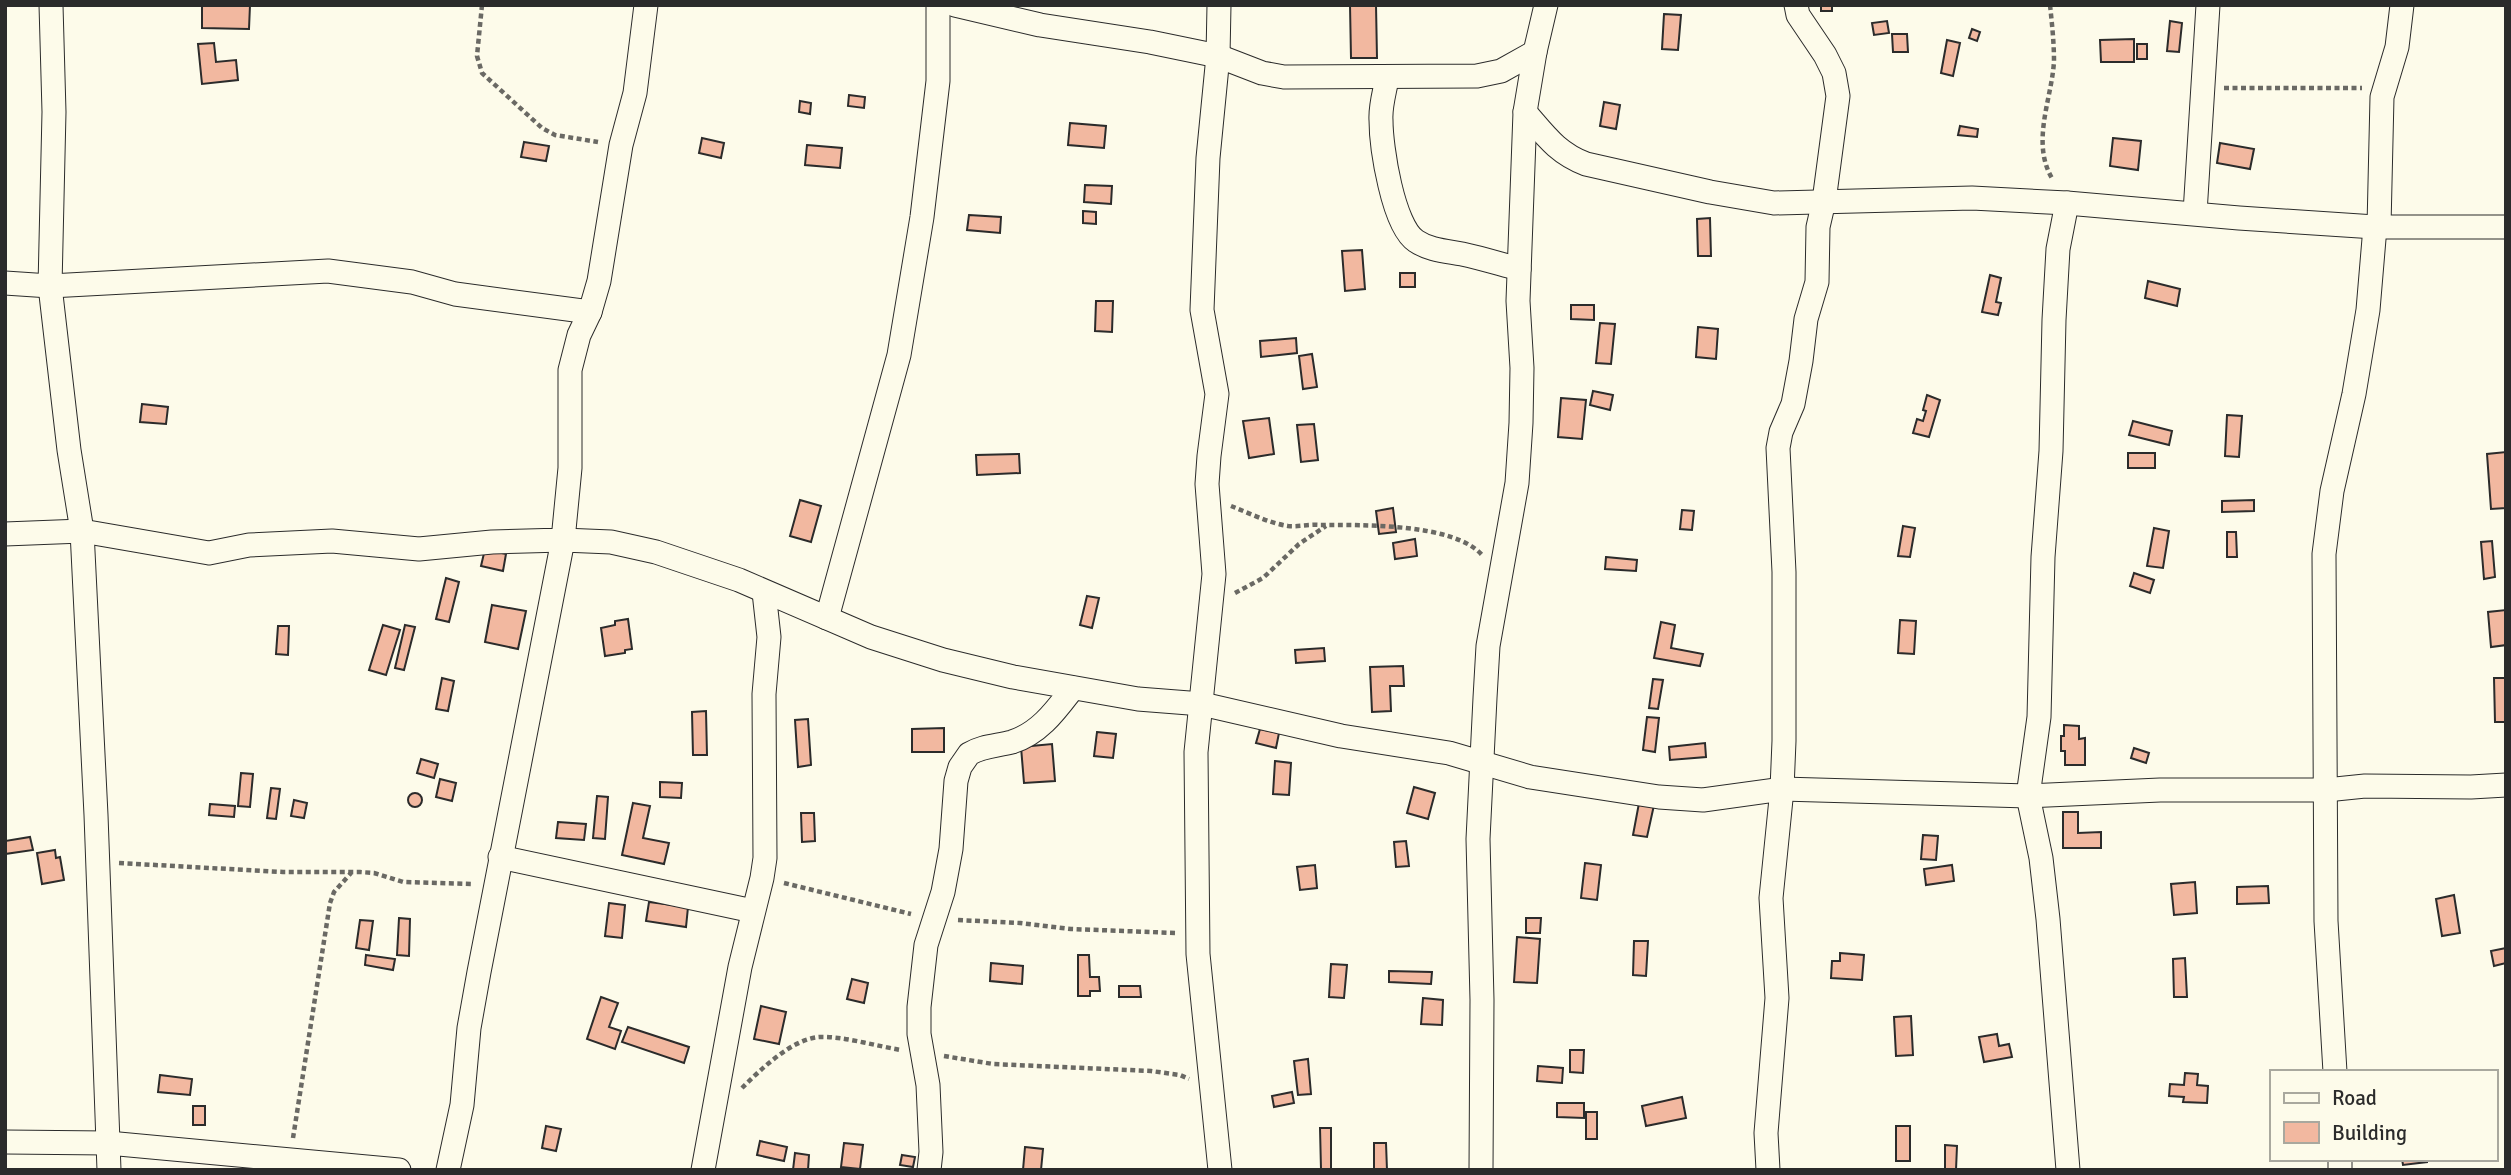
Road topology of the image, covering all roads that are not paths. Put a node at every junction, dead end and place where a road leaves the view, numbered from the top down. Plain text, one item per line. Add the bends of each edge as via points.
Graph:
1 (51, 5) edge
2 (646, 5) edge
3 (938, 5) edge
4 (955, 5) edge
5 (1219, 5) edge
6 (1546, 5) edge
7 (1796, 5) edge
8 (2208, 5) edge
9 (2402, 5) edge
10 (1535, 52) junction
11 (1218, 55) junction
12 (1387, 78) junction
13 (1525, 112) junction
14 (1824, 201) junction
15 (2067, 203) junction
16 (2195, 213) junction
17 (2377, 226) junction
18 (2506, 226) edge
19 (1519, 269) junction
20 (5, 283) edge
21 (50, 286) junction
22 (590, 312) junction
23 (82, 531) junction
24 (5, 534) edge
25 (563, 540) junction
26 (764, 592) junction
27 (827, 618) junction
28 (1073, 688) junction
29 (1202, 704) junction
30 (1483, 763) junction
31 (2506, 785) edge
32 (1782, 789) junction
33 (2326, 790) junction
34 (2028, 796) junction
35 (500, 857) junction
36 (753, 911) junction
37 (2335, 1070) edge
38 (5, 1142) edge
39 (108, 1143) junction
40 (109, 1170) edge
41 (399, 1170) edge
42 (448, 1170) edge
43 (703, 1170) edge
44 (929, 1170) edge
45 (1220, 1170) edge
46 (1481, 1170) edge
47 (1768, 1170) edge
48 (2068, 1170) edge

1 - 21 street
2 - 22 street via 635,93
3 - 27 street via 937,81 922,217 899,355
4 - 11 street via 1040,25
5 - 11 street
6 - 10 street
7 - 14 street via 1834,74 1838,96
8 - 16 street
9 - 17 street via 2397,47 2382,97
10 - 12 street via 1502,71 1477,76
10 - 13 street
11 - 12 street via 1262,73 1284,76
11 - 29 street via 1208,158 1202,310 1217,394 1209,456 1214,574
12 - 19 street via 1380,118 1382,138 1405,232 1438,250
13 - 14 street via 1555,147 1586,164 1774,203
13 - 19 street
14 - 15 street via 1972,198
14 - 32 street via 1817,235 1817,282 1805,319 1793,404 1778,448 1784,585
15 - 16 street
15 - 34 street via 2058,249 2039,717
16 - 17 street
17 - 18 street
17 - 33 street via 2368,310 2324,554
19 - 30 street via 1517,483 1488,646
20 - 21 street
21 - 22 street via 328,271
21 - 23 street
22 - 25 street via 570,370 570,468
23 - 24 street
23 - 25 street via 209,553 249,545 332,541 419,548
23 - 39 street
25 - 26 street via 611,542 656,552
25 - 35 street
26 - 27 street
26 - 36 street via 769,637 764,694 765,858
27 - 28 street via 943,660
28 - 29 street
28 - 44 street via 1048,721 1014,741 975,750 960,767 951,849 926,945 919,1007 928,1085
29 - 30 street
29 - 45 street via 1196,752 1198,934
30 - 32 street via 1530,777 1659,797 1703,800
30 - 46 street via 1478,839
31 - 33 street
32 - 34 street
32 - 47 street via 1770,898 1777,998 1766,1133
33 - 34 street
33 - 37 street via 2326,921
34 - 48 street via 2048,919
35 - 36 street
35 - 42 street
36 - 43 street
38 - 39 street
39 - 40 street
39 - 41 street

